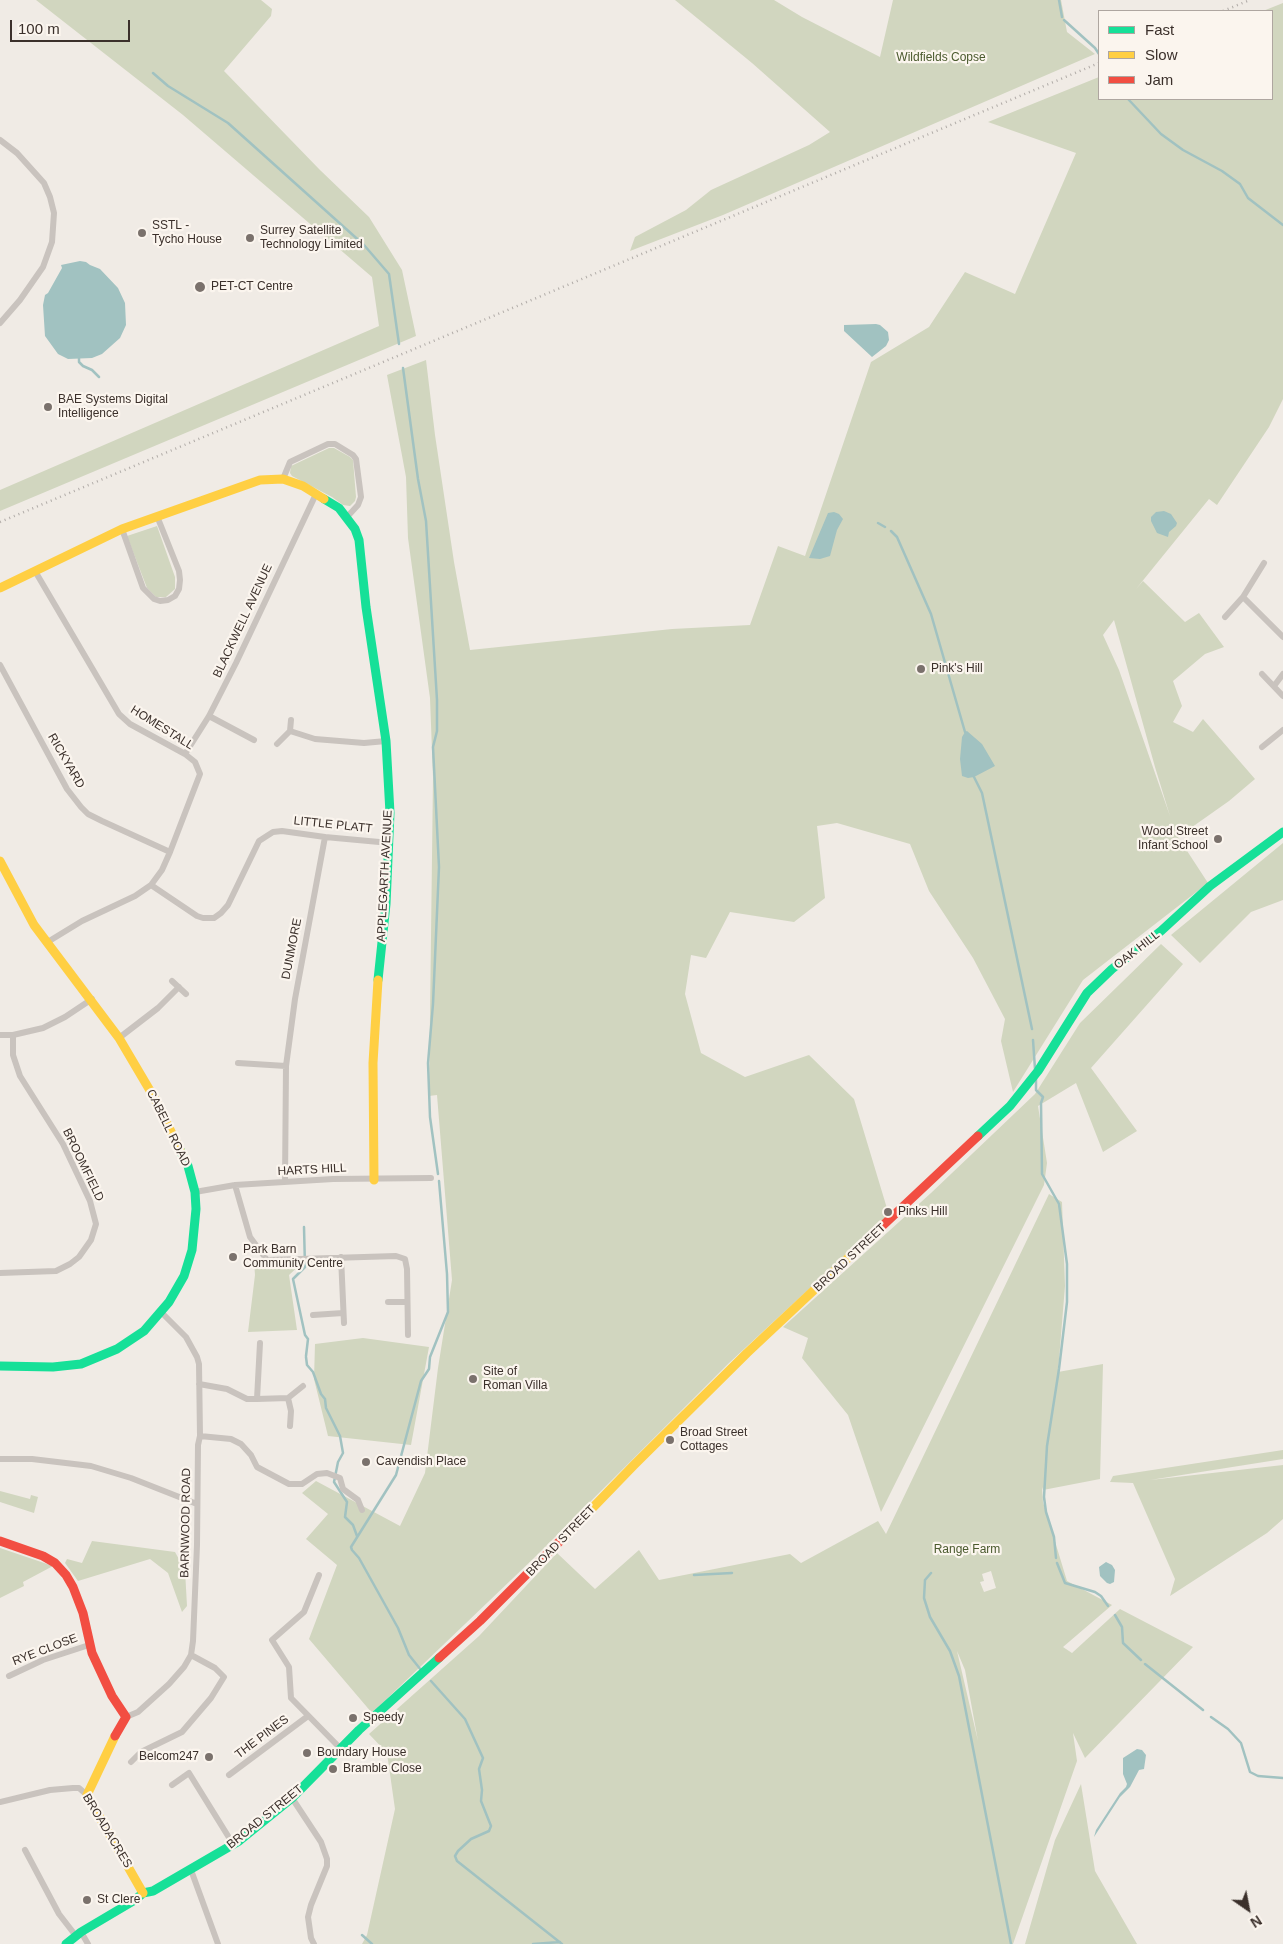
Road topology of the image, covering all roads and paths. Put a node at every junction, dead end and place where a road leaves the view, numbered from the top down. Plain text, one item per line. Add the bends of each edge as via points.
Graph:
1 (0, 140) edge
2 (0, 323) edge
3 (283, 479) junction
4 (316, 494) junction
5 (157, 516) junction
6 (347, 517) junction
7 (122, 529) junction
8 (1264, 563) dead end
9 (35, 571) junction
10 (0, 588) edge
11 (1243, 597) junction
12 (1225, 617) dead end
13 (1283, 637) edge
14 (0, 664) edge
15 (1262, 674) dead end
16 (1283, 674) edge
17 (1274, 686) junction
18 (1283, 696) edge
19 (209, 716) junction
20 (290, 720) dead end
21 (1283, 730) edge
22 (290, 731) junction
23 (254, 740) dead end
24 (386, 741) junction
25 (277, 744) dead end
26 (1262, 748) dead end
27 (186, 754) junction
28 (1283, 832) edge
29 (325, 837) junction
30 (390, 842) junction
31 (170, 852) junction
32 (0, 861) edge
33 (151, 885) junction
34 (46, 943) junction
35 (172, 980) dead end
36 (179, 987) junction
37 (186, 994) dead end
38 (92, 999) junction
39 (0, 1035) edge
40 (13, 1035) junction
41 (119, 1038) junction
42 (236, 1064) dead end
43 (286, 1066) junction
44 (1021, 1093) joint
45 (431, 1178) dead end
46 (374, 1180) junction
47 (285, 1182) junction
48 (235, 1185) junction
49 (195, 1192) junction
50 (341, 1257) junction
51 (0, 1273) edge
52 (388, 1302) dead end
53 (407, 1302) junction
54 (162, 1313) junction
55 (343, 1313) junction
56 (313, 1315) dead end
57 (344, 1323) dead end
58 (408, 1335) dead end
59 (260, 1343) dead end
60 (0, 1366) edge
61 (199, 1384) junction
62 (303, 1386) dead end
63 (288, 1398) junction
64 (257, 1399) junction
65 (290, 1426) dead end
66 (200, 1436) junction
67 (0, 1459) edge
68 (198, 1504) junction
69 (362, 1510) dead end
70 (0, 1541) edge
71 (318, 1575) dead end
72 (89, 1645) junction
73 (191, 1655) junction
74 (9, 1676) dead end
75 (308, 1716) junction
76 (126, 1717) junction
77 (341, 1749) junction
78 (131, 1762) dead end
79 (229, 1775) dead end
80 (172, 1785) dead end
81 (88, 1795) junction
82 (292, 1798) junction
83 (0, 1802) edge
84 (233, 1844) junction
85 (25, 1850) dead end
86 (191, 1870) junction
87 (142, 1893) junction
88 (79, 1934) junction
89 (66, 1944) edge
90 (88, 1944) edge
91 (218, 1944) edge
92 (314, 1944) edge

1 - 2 street via 17,153 44,183 54,213 54,228 43,267
3 - 4 street, APPLEGARTH AVENUE
3 - 5 street, APPLEGARTH AVENUE via 260,480
3 - 6 street via 290,462 328,444 335,444 356,460 361,497
4 - 6 street, APPLEGARTH AVENUE
4 - 19 street, BLACKWELL AVENUE
5 - 7 street, APPLEGARTH AVENUE
5 - 7 street via 179,571 179,589 168,600 154,599 143,588
6 - 24 street, APPLEGARTH AVENUE via 359,540
7 - 9 street, APPLEGARTH AVENUE
8 - 11 street
9 - 10 street, APPLEGARTH AVENUE
9 - 27 street, HOMESTALL via 119,714 130,724
11 - 12 street
11 - 13 street
14 - 31 street, RICKYARD via 67,789 81,807 88,814
15 - 17 street
16 - 17 street
17 - 18 street
19 - 23 street
19 - 27 street, BLACKWELL AVENUE
20 - 22 street
21 - 26 street
22 - 24 street via 315,738 364,743
22 - 25 street
24 - 30 street, APPLEGARTH AVENUE
27 - 31 street, HOMESTALL via 195,762 200,774
28 - 44 street, OAK HILL via 1210,886 1087,993
29 - 30 street, LITTLE PLATT
29 - 33 street, LITTLE PLATT via 282,831 265,836 259,841 228,905 214,918 197,916
29 - 43 street, DUNMORE
30 - 46 street, APPLEGARTH AVENUE via 373,1063
31 - 33 street, HOMESTALL
32 - 34 street, CABELL ROAD via 24,909
33 - 34 street, HOMESTALL
34 - 38 street, CABELL ROAD
35 - 36 street
36 - 37 street
36 - 41 street
38 - 40 street via 43,1028
38 - 41 street, CABELL ROAD
39 - 40 street
40 - 51 street, BROOMFIELD via 13,1055 20,1076 63,1144 90,1201 96,1224 91,1240 70,1264 56,1271
41 - 49 street, CABELL ROAD via 173,1133 188,1166
42 - 43 street
43 - 47 street, DUNMORE
44 - 77 street, BROAD STREET via 747,1353 480,1621
45 - 46 street, HARTS HILL
46 - 47 street, HARTS HILL
47 - 48 street, HARTS HILL
48 - 49 street, HARTS HILL
48 - 50 street via 250,1237 267,1260
49 - 54 street, CABELL ROAD via 196,1227 190,1258
50 - 53 street via 396,1256 405,1259
50 - 55 street
52 - 53 street
53 - 58 street
54 - 60 street, CABELL ROAD via 125,1345 92,1361 64,1366
54 - 61 street, BARNWOOD ROAD via 186,1337 198,1357
55 - 56 street
55 - 57 street
59 - 64 street
61 - 64 street
61 - 66 street, BARNWOOD ROAD
62 - 63 street
63 - 64 street
63 - 65 street via 292,1412
66 - 68 street, BARNWOOD ROAD
66 - 69 street via 231,1439 241,1444 257,1466 289,1484 302,1484 326,1473 340,1478 343,1489 358,1500
67 - 68 street via 91,1466
68 - 73 street, BARNWOOD ROAD
70 - 72 street via 43,1556 61,1569 73,1587
71 - 75 street, THE PINES via 304,1612 272,1640 290,1668 291,1698
72 - 74 street, RYE CLOSE via 43,1660
72 - 76 street via 112,1696
73 - 76 street, BARNWOOD ROAD via 170,1684 138,1712
73 - 78 street via 224,1677 182,1732 141,1752
75 - 77 street, THE PINES
75 - 79 street, THE PINES
76 - 81 street
77 - 82 street, BROAD STREET
80 - 84 street via 189,1773
81 - 83 street, BROADACRES via 80,1788 73,1788
81 - 87 street, BROADACRES
82 - 84 street, BROAD STREET
82 - 92 street via 321,1842 327,1859 328,1866 308,1917
84 - 86 street, BROAD STREET
85 - 88 street via 59,1914
86 - 87 street, BROAD STREET via 153,1892
86 - 91 street
87 - 88 street, BROAD STREET
88 - 89 street, BROAD STREET
88 - 90 street

